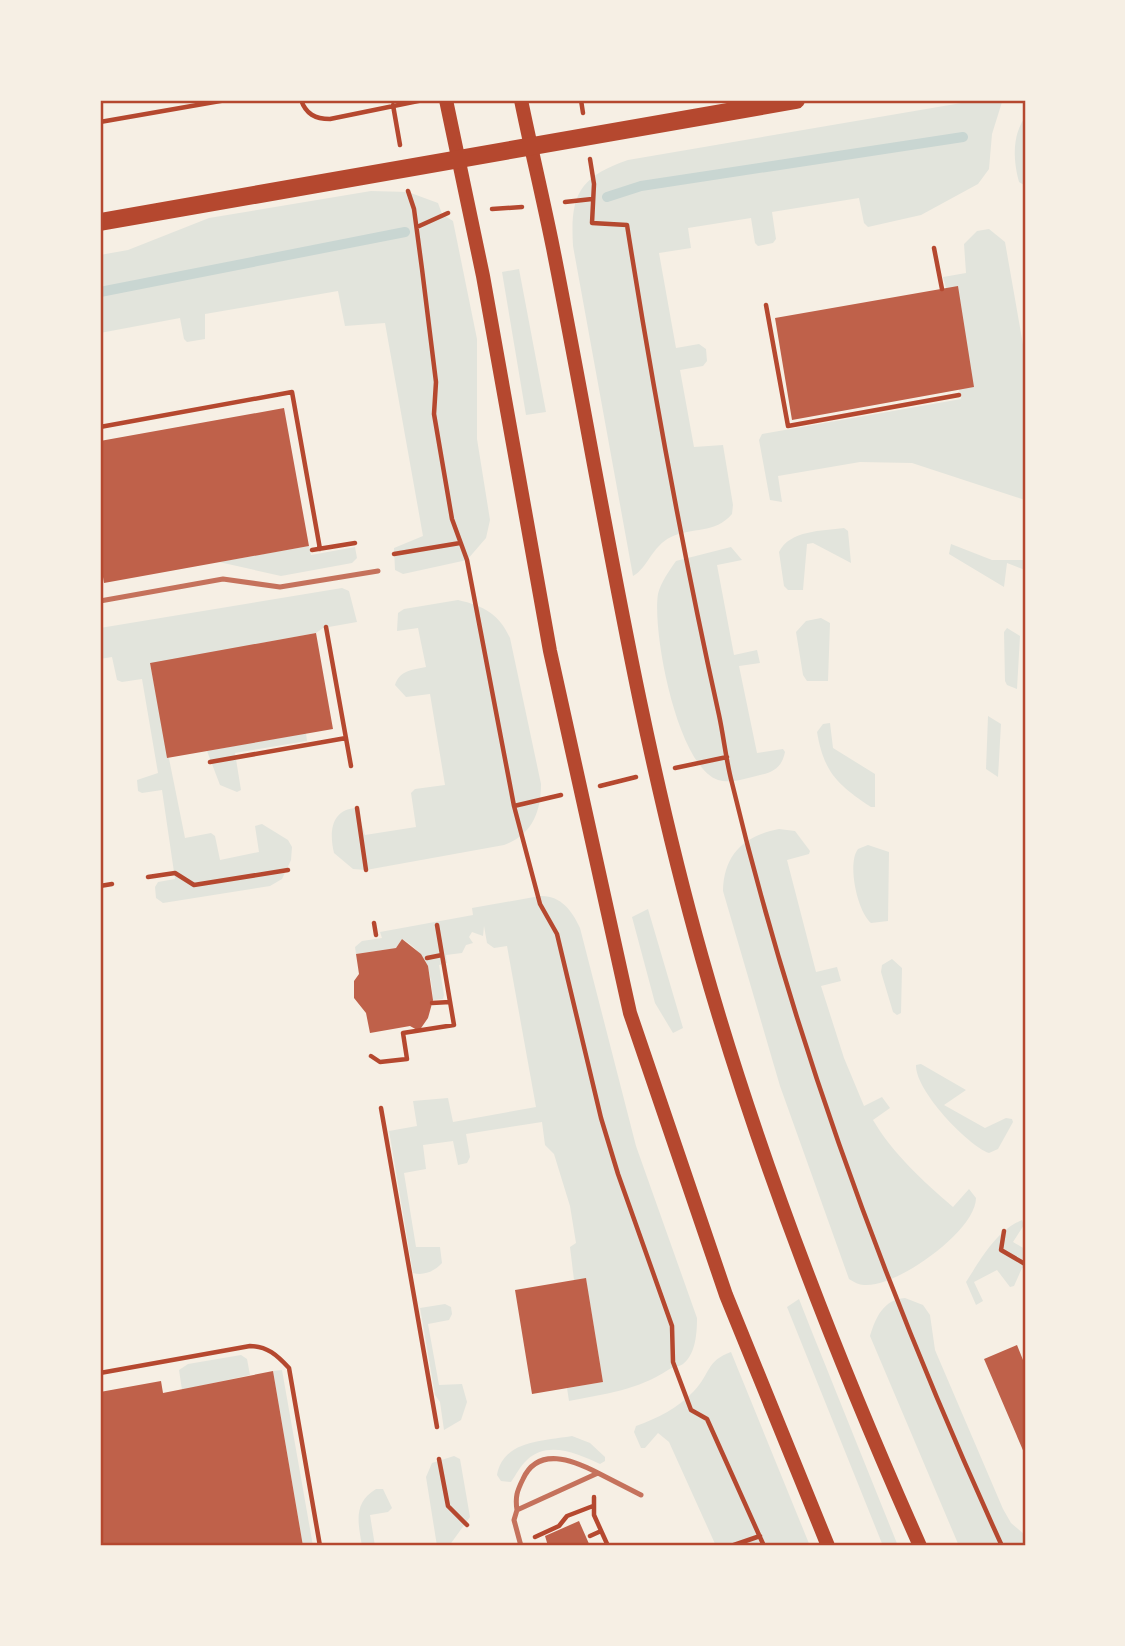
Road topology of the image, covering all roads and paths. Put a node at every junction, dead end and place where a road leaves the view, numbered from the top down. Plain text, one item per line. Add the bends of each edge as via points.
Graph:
1 (226, 100) edge
2 (301, 100) edge
3 (423, 100) edge
4 (446, 100) edge
5 (521, 100) edge
6 (796, 100) edge
7 (100, 122) edge
8 (530, 145) junction
9 (457, 159) junction
10 (593, 177) dead end
11 (408, 192) dead end
12 (592, 199) junction
13 (544, 205) junction
14 (470, 211) junction
15 (100, 222) edge
16 (417, 227) junction
17 (934, 248) dead end
18 (942, 289) dead end
19 (766, 305) dead end
20 (958, 395) dead end
21 (100, 427) edge
22 (355, 542) dead end
23 (460, 543) junction
24 (320, 549) junction
25 (312, 550) dead end
26 (394, 554) dead end
27 (378, 571) dead end
28 (100, 601) edge
29 (326, 627) dead end
30 (346, 738) junction
31 (727, 757) junction
32 (210, 762) dead end
33 (351, 766) dead end
34 (655, 773) junction
35 (580, 790) junction
36 (514, 806) junction
37 (357, 808) dead end
38 (288, 870) dead end
39 (366, 870) dead end
40 (148, 877) dead end
41 (112, 884) dead end
42 (100, 886) edge
43 (374, 923) dead end
44 (436, 925) dead end
45 (376, 935) dead end
46 (442, 954) junction
47 (427, 958) dead end
48 (450, 1002) junction
49 (432, 1003) dead end
50 (371, 1056) dead end
51 (381, 1108) dead end
52 (1004, 1231) dead end
53 (1025, 1264) edge
54 (100, 1373) edge
55 (437, 1427) dead end
56 (439, 1459) dead end
57 (598, 1473) junction
58 (641, 1495) dead end
59 (594, 1497) dead end
60 (593, 1506) junction
61 (517, 1510) junction
62 (467, 1525) dead end
63 (601, 1531) junction
64 (590, 1536) dead end
65 (760, 1536) junction
66 (527, 1540) dead end
67 (320, 1546) edge
68 (520, 1546) edge
69 (608, 1546) edge
70 (731, 1546) edge
71 (764, 1546) edge
72 (828, 1546) edge
73 (920, 1546) edge
74 (1002, 1546) edge

1 - 7 path
2 - 3 path via 318,119
4 - 9 main road
5 - 8 main road
6 - 8 main road
8 - 9 main road
8 - 13 main road
9 - 14 main road
9 - 15 main road
10 - 12 path
11 - 16 path
12 - 13 path
12 - 31 path via 592,223 627,225 684,556
13 - 14 path
13 - 34 main road
14 - 16 path via 442,214
14 - 35 main road via 550,651
16 - 23 path via 436,382 434,414
17 - 18 path
19 - 20 path via 788,426
21 - 24 path via 292,392
22 - 24 path
23 - 26 path
23 - 36 path
24 - 25 path
27 - 28 lane via 280,587 223,579
29 - 30 path
30 - 32 path
30 - 33 path
31 - 34 path
31 - 74 path via 792,1000 850,1174 948,1428
34 - 35 path
34 - 73 main road via 702,956 756,1132 824,1320
35 - 36 path
35 - 72 main road via 630,1013 726,1295
36 - 65 path via 540,904 557,934 618,1174 672,1326 673,1362 691,1410 708,1419
37 - 39 path
38 - 40 path via 194,885 175,873
41 - 42 path
43 - 45 path
44 - 46 path
46 - 47 path
46 - 48 path
48 - 49 path
48 - 50 path via 454,1025 403,1033 407,1059 380,1062
51 - 55 path
52 - 53 path via 1001,1250
54 - 67 path via 250,1346 262,1346 279,1357 289,1368
56 - 62 path via 448,1506
57 - 58 lane
57 - 61 lane
57 - 61 lane via 563,1458 535,1463 515,1496
59 - 60 path
60 - 63 path
60 - 66 path
61 - 68 lane via 514,1520
63 - 64 path
63 - 69 path
65 - 70 path
65 - 71 path

